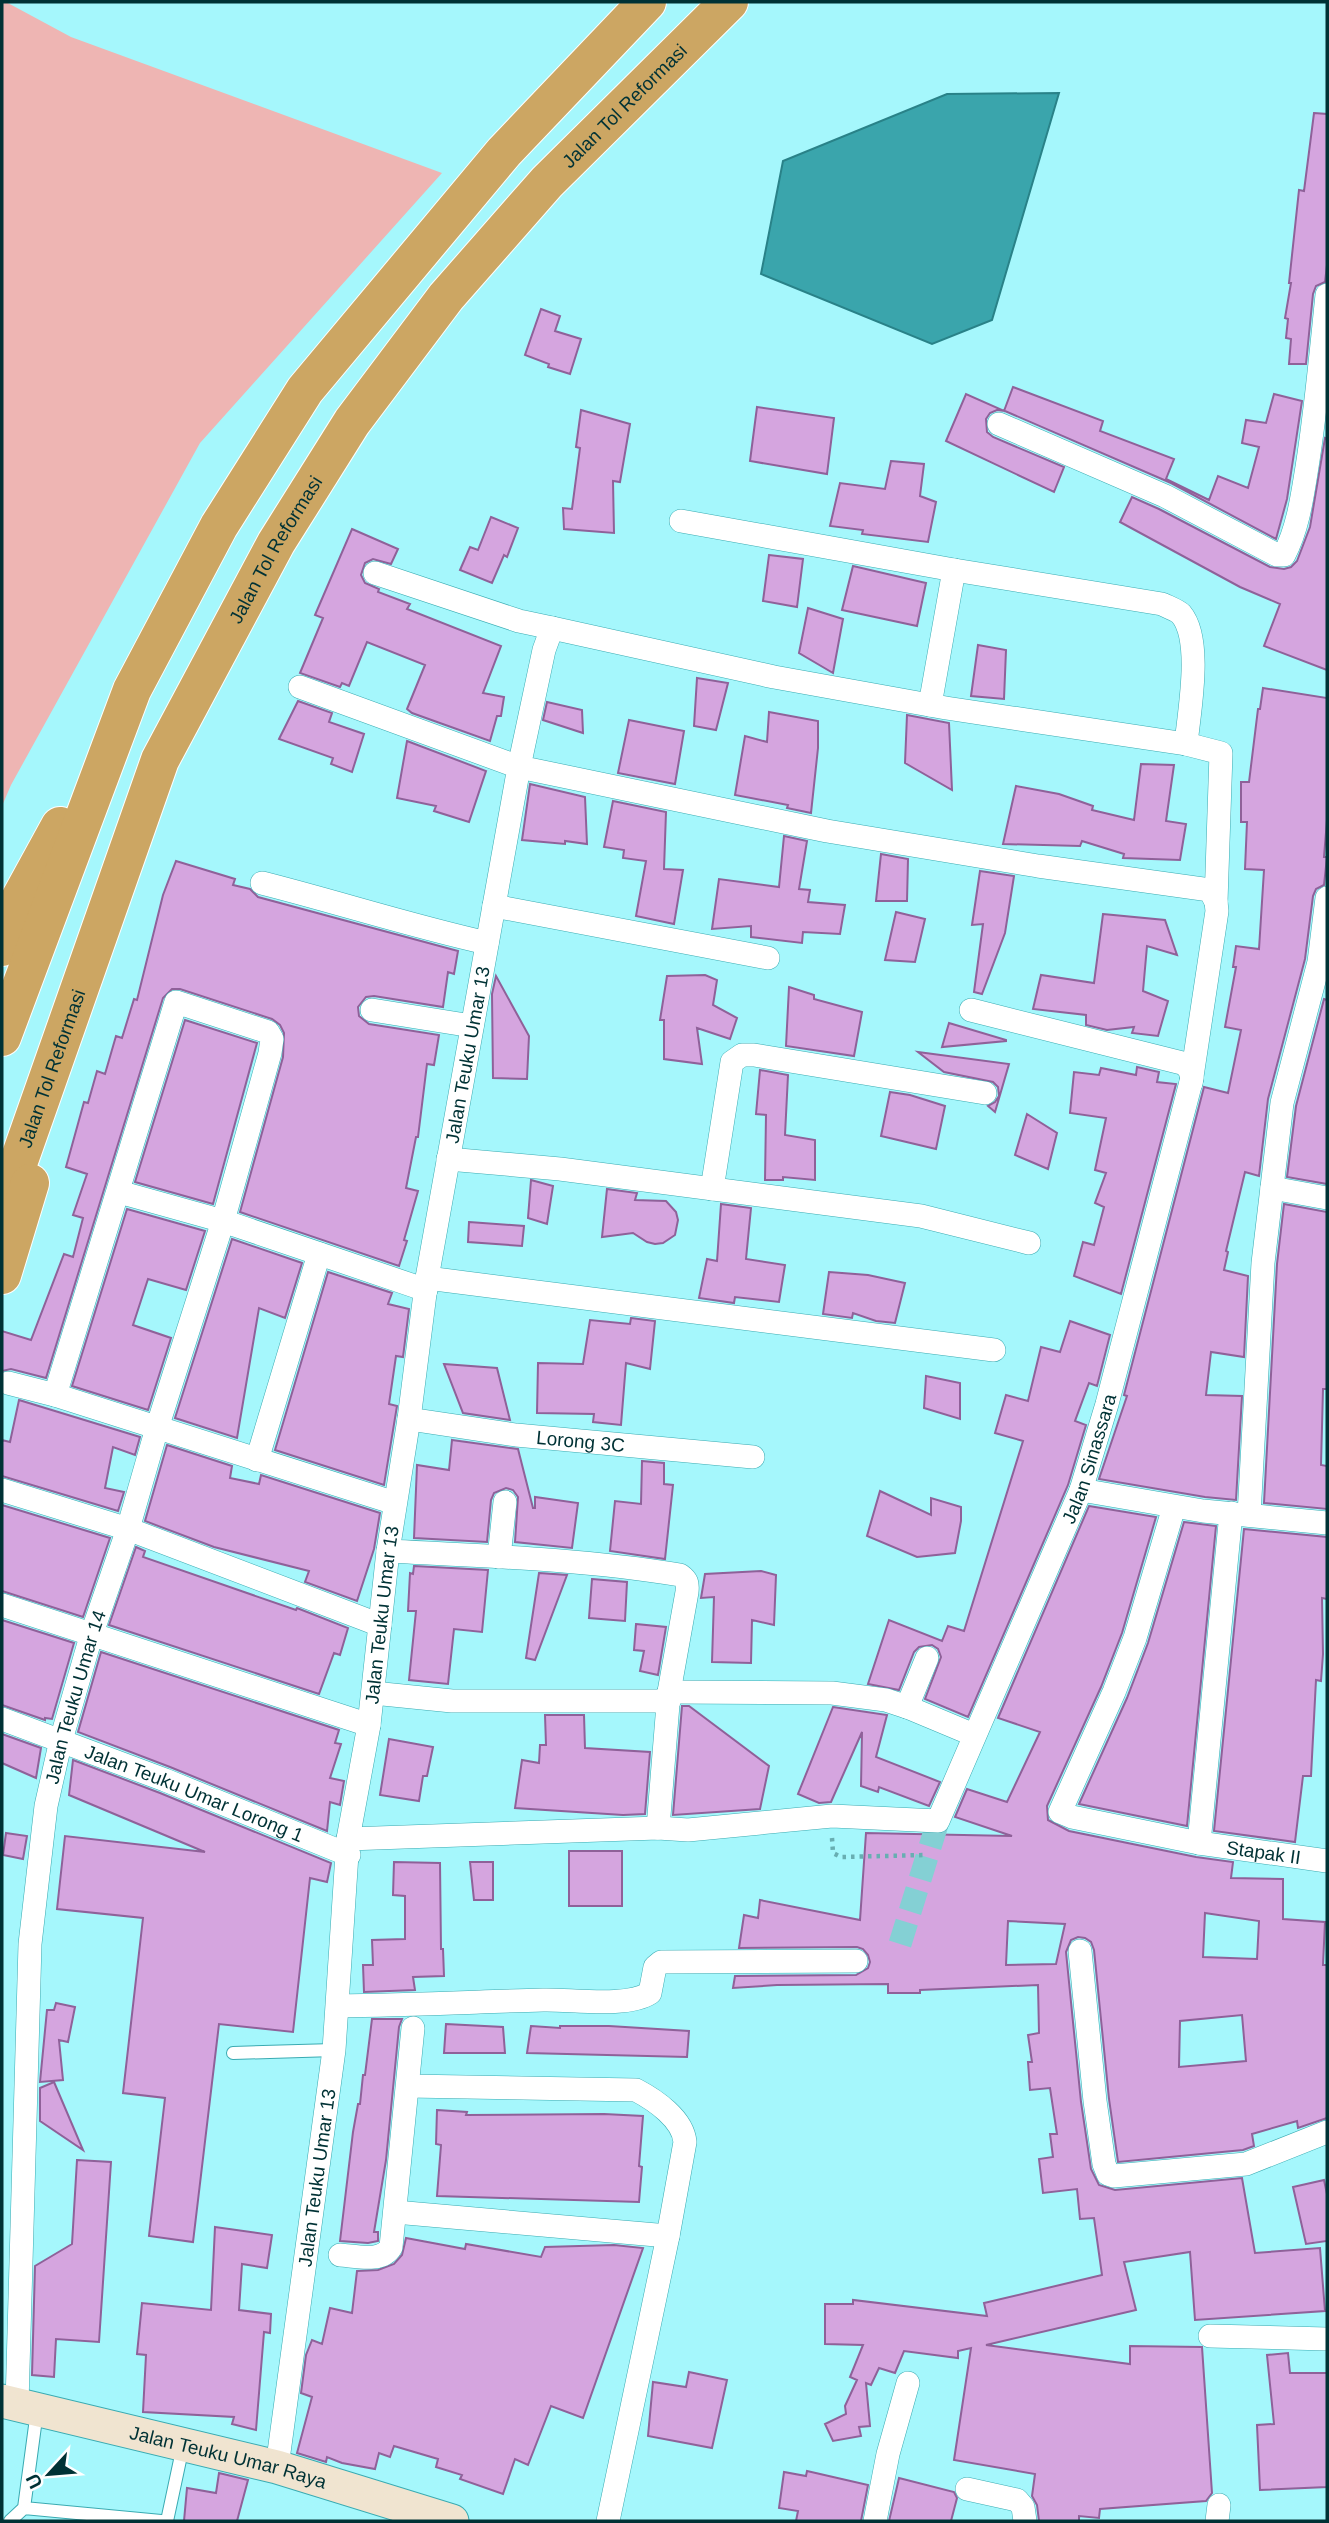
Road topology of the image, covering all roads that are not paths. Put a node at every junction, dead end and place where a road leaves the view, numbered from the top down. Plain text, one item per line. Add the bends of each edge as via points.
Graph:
1 (647, 2) edge
2 (729, 2) edge
3 (1327, 295) edge
4 (999, 424) dead end
5 (1320, 436) edge
6 (681, 521) dead end
7 (954, 570) junction
8 (375, 573) dead end
9 (552, 628) junction
10 (300, 687) dead end
11 (132, 690) junction
12 (930, 705) junction
13 (1186, 744) junction
14 (160, 760) junction
15 (519, 767) junction
16 (262, 883) dead end
17 (1212, 895) junction
18 (1327, 898) edge
19 (494, 906) junction
20 (487, 943) junction
21 (2, 947) edge
22 (768, 958) dead end
23 (372, 1010) dead end
24 (971, 1010) dead end
25 (472, 1026) junction
26 (2, 1037) edge
27 (1191, 1083) junction
28 (985, 1093) dead end
29 (448, 1159) junction
30 (1272, 1188) junction
31 (712, 1189) junction
32 (119, 1192) junction
33 (1327, 1198) edge
34 (2, 1209) edge
35 (223, 1221) junction
36 (1029, 1243) dead end
37 (319, 1254) junction
38 (2, 1275) edge
39 (427, 1284) junction
40 (994, 1350) dead end
41 (8, 1383) dead end
42 (55, 1395) junction
43 (409, 1419) junction
44 (157, 1428) junction
45 (753, 1457) dead end
46 (257, 1460) junction
47 (2, 1490) edge
48 (1081, 1490) junction
49 (505, 1502) dead end
50 (395, 1503) junction
51 (1174, 1507) junction
52 (1240, 1514) junction
53 (1327, 1523) edge
54 (128, 1529) junction
55 (388, 1551) junction
56 (499, 1557) junction
57 (2, 1605) edge
58 (380, 1625) junction
59 (92, 1633) junction
60 (927, 1658) dead end
61 (373, 1693) junction
62 (669, 1696) junction
63 (907, 1707) junction
64 (2, 1719) edge
65 (369, 1726) junction
66 (974, 1735) junction
67 (61, 1741) junction
68 (658, 1828) junction
69 (1199, 1843) junction
70 (348, 1847) junction
71 (1327, 1861) edge
72 (1080, 1951) dead end
73 (856, 1961) dead end
74 (338, 2006) junction
75 (412, 2028) dead end
76 (334, 2050) junction
77 (233, 2053) dead end
78 (408, 2086) junction
79 (1327, 2132) edge
80 (395, 2212) junction
81 (668, 2236) junction
82 (340, 2255) dead end
83 (1209, 2336) dead end
84 (1327, 2339) edge
85 (908, 2383) dead end
86 (19, 2405) edge
87 (184, 2444) junction
88 (277, 2467) junction
89 (967, 2489) dead end
90 (24, 2508) junction
91 (10, 2521) edge
92 (161, 2521) edge
93 (167, 2521) edge
94 (452, 2521) edge
95 (608, 2521) edge
96 (875, 2521) edge
97 (1025, 2521) edge

1 - 11 highway via 504,152 305,390 219,526
2 - 14 highway, Jalan Tol Reformasi via 547,182 430,317 352,422 276,543
3 - 5 street
4 - 5 street via 1165,496 1281,556 1298,519
6 - 7 street
7 - 12 street
7 - 13 street via 1162,604 1181,613 1193,649
8 - 9 street
9 - 12 street via 774,677
9 - 15 street, Jalan Teuku Umar 13
10 - 15 street
11 - 21 highway via 20,899
11 - 26 highway
12 - 13 street
13 - 17 street, Jalan Sinassara via 1221,754
14 - 34 highway, Jalan Tol Reformasi
14 - 38 highway
15 - 17 street via 827,831
15 - 19 street, Jalan Teuku Umar 13
16 - 20 street
17 - 27 street, Jalan Sinassara via 1217,911
18 - 30 street via 1319,962 1282,1103
19 - 20 street, Jalan Teuku Umar 13
19 - 22 street
20 - 25 street, Jalan Teuku Umar 13
23 - 25 street
24 - 27 street via 1182,1063 1191,1071
25 - 29 street, Jalan Teuku Umar 13
27 - 48 street, Jalan Sinassara
28 - 31 street via 743,1055 732,1062
29 - 31 street
29 - 39 street, Jalan Teuku Umar 13
30 - 33 street
30 - 52 street
31 - 36 street via 921,1216
32 - 35 street
32 - 35 street, Jalan Teuku Umar 14 via 176,1002 265,1031 272,1039
32 - 42 street
35 - 37 street
35 - 44 street, Jalan Teuku Umar 14
37 - 39 street
37 - 46 street
39 - 40 street
39 - 43 street, Jalan Teuku Umar 13
41 - 42 street
42 - 44 street
43 - 45 street, Lorong 3C via 516,1435
43 - 50 street, Jalan Teuku Umar 13
44 - 46 street
44 - 54 street, Jalan Teuku Umar 14
46 - 50 street
47 - 54 street
48 - 51 street
48 - 66 street, Jalan Sinassara
49 - 56 street
50 - 55 street, Jalan Teuku Umar 13
51 - 52 street
51 - 69 street, Stapak II via 1135,1638 1060,1812
52 - 53 street
52 - 69 street
54 - 58 street
54 - 59 street, Jalan Teuku Umar 14
55 - 56 street
55 - 58 street, Jalan Teuku Umar 13
56 - 62 street via 635,1568 685,1579 687,1591
57 - 59 street
58 - 61 street, Jalan Teuku Umar 13
59 - 65 street
59 - 67 street, Jalan Teuku Umar 14
60 - 63 street
61 - 62 street via 452,1701
61 - 65 street, Jalan Teuku Umar 13
62 - 63 street via 832,1693
62 - 68 street
63 - 66 street
64 - 67 street, Jalan Teuku Umar Lorong 1
65 - 70 street, Jalan Teuku Umar 13
66 - 68 street, Jalan Sinassara via 939,1821 832,1816 688,1830
67 - 70 street, Jalan Teuku Umar Lorong 1
67 - 86 street, Jalan Teuku Umar 14 via 46,1806 30,1944
68 - 70 street
69 - 71 street, Stapak II
70 - 74 street, Jalan Teuku Umar 13
72 - 79 street via 1095,2101 1108,2174 1246,2164
73 - 74 street via 661,1962 655,1967 650,1993 618,2001
74 - 76 street, Jalan Teuku Umar 13
75 - 78 street
76 - 77 lane
76 - 88 street, Jalan Teuku Umar 13
78 - 80 street
78 - 81 street via 628,2088 648,2096 684,2134
80 - 81 street
80 - 82 street via 388,2252 379,2257
81 - 95 street
83 - 84 street
85 - 96 street
86 - 87 main road, Jalan Teuku Umar Raya
86 - 90 lane
87 - 88 main road, Jalan Teuku Umar Raya
87 - 93 lane
88 - 94 main road, Jalan Teuku Umar Raya
89 - 97 street via 1017,2500
90 - 91 lane
90 - 92 lane

